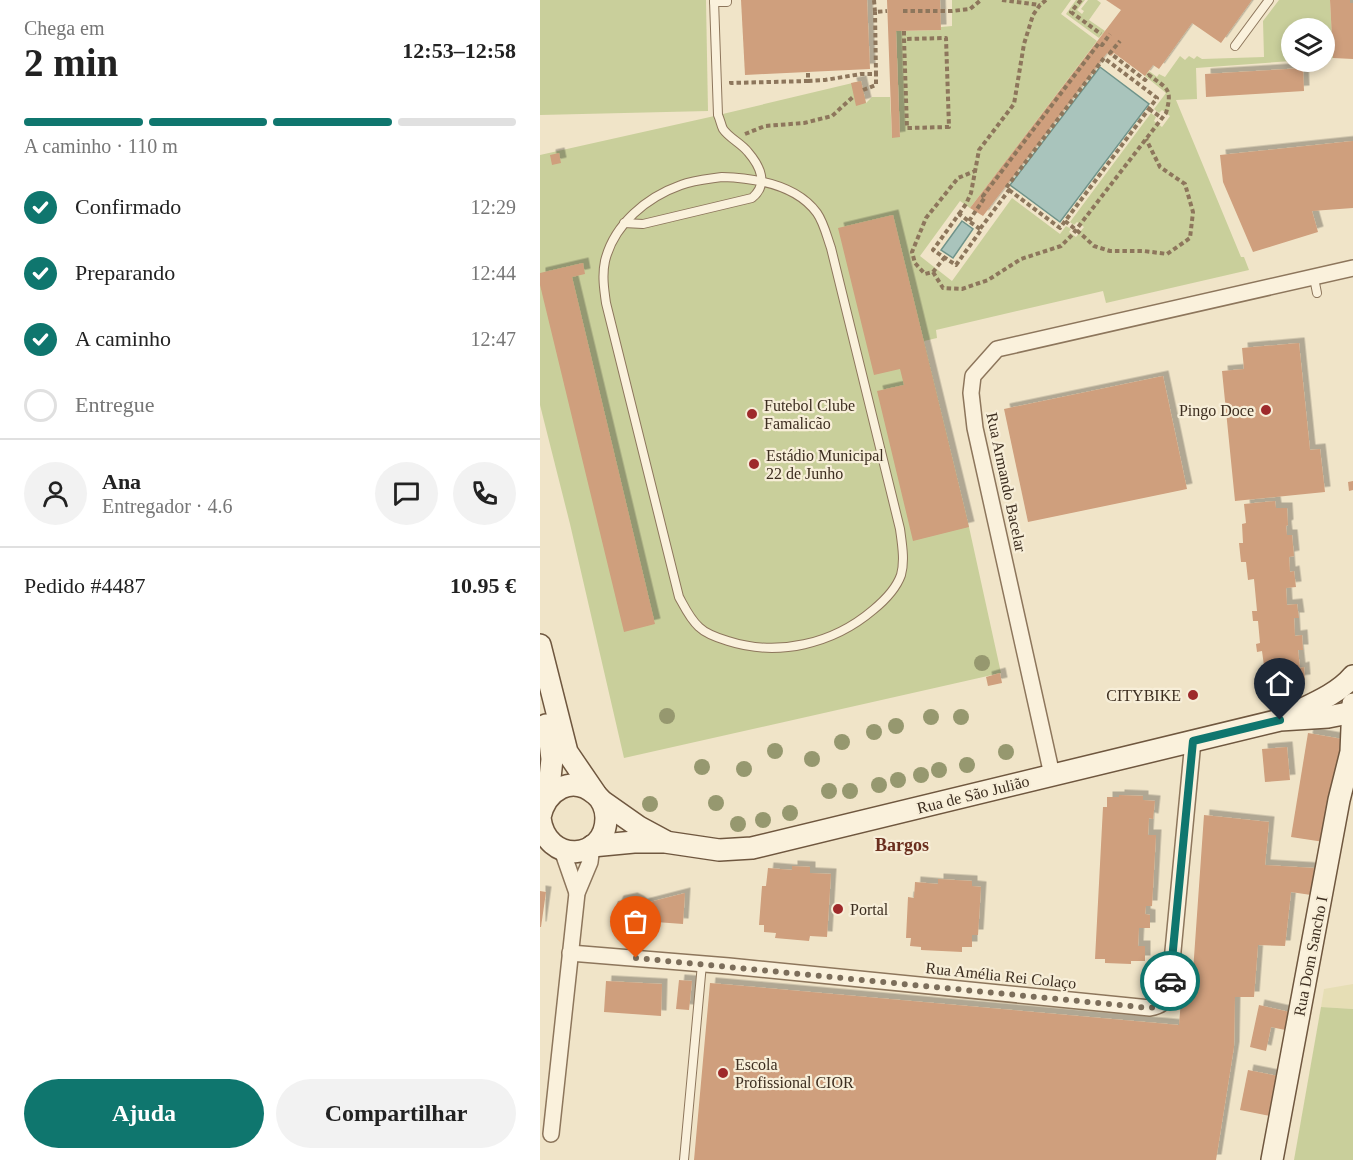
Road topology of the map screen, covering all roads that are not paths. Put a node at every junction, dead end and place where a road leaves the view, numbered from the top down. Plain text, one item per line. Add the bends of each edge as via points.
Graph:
1 (727, 0) edge
2 (1269, 0) edge
3 (714, 1) edge
4 (1235, 46) dead end
5 (762, 181) junction
6 (624, 223) junction
7 (1353, 268) edge
8 (540, 645) edge
9 (1353, 676) edge
10 (540, 702) edge
11 (1353, 710) edge
12 (1280, 720) junction
13 (1193, 741) junction
14 (1352, 751) edge
15 (1052, 775) junction
16 (599, 798) junction
17 (542, 809) edge
18 (665, 842) junction
19 (552, 846) edge
20 (592, 846) junction
21 (576, 893) junction
22 (570, 952) junction
23 (702, 964) junction
24 (551, 1134) dead end
25 (684, 1160) edge
26 (1272, 1160) edge

1 - 3 lane
2 - 4 lane
3 - 5 lane via 718,115 723,129 748,151
5 - 6 lane via 722,177 682,184 648,202
5 - 6 lane via 752,198 643,224
5 - 6 lane via 802,198 817,213 825,231 902,544 901,574 880,604 851,627 814,643 757,647 718,638 700,629 679,597 603,283 610,245
7 - 15 street, Rua Armando Bacelar via 1315,286 997,349 974,376 971,393 975,428
8 - 16 street via 567,752
9 - 12 street, Rua de São Julião via 1312,705
10 - 17 street via 552,759
11 - 12 street, Rua de São Julião via 1328,717
11 - 14 street, Rua Dom Sancho I
12 - 13 street, Rua de São Julião
13 - 15 street, Rua de São Julião
13 - 23 street, Rua Amélia Rei Colaço via 1169,993 1166,1002 1159,1006
14 - 26 street, Rua Dom Sancho I
15 - 18 street, Rua de São Julião via 752,848 719,850
16 - 17 street via 587,788 566,786 556,790
16 - 18 street, Rua de São Julião
16 - 20 street via 606,813 606,825
17 - 19 street via 541,828
18 - 20 street, Rua de São Julião
19 - 20 street via 573,852
19 - 21 street
20 - 21 street via 590,862
21 - 22 street
22 - 23 street, Rua Amélia Rei Colaço
22 - 24 street
23 - 25 lane

